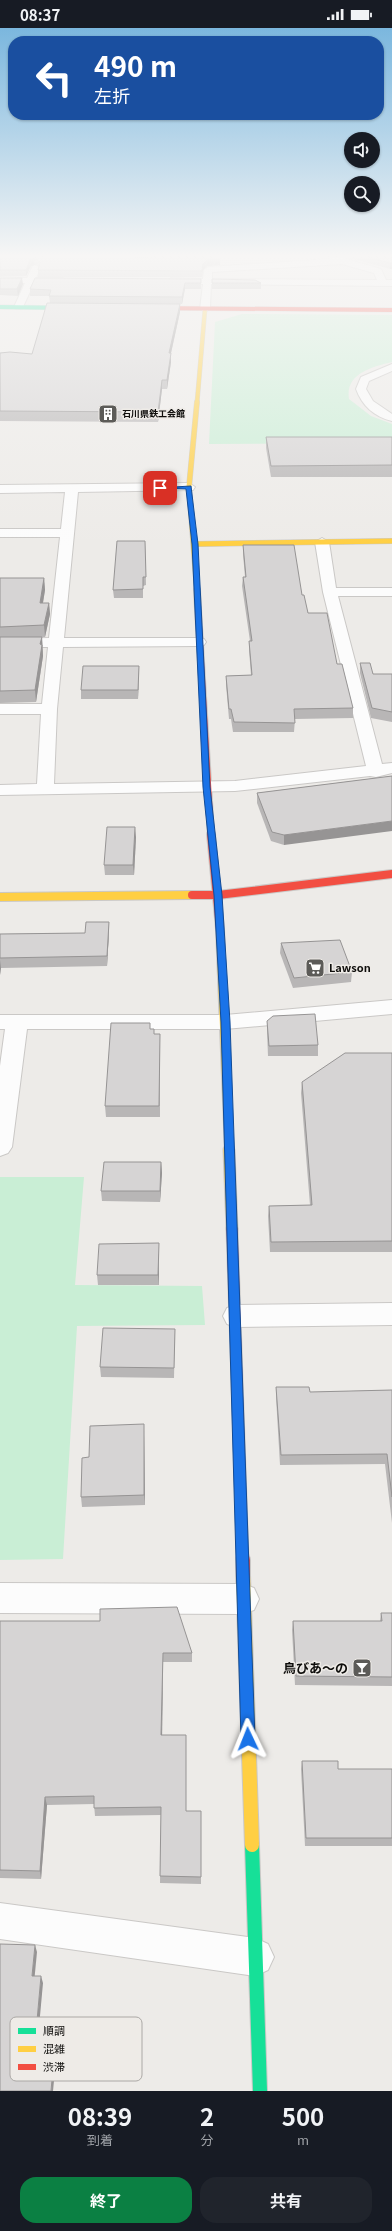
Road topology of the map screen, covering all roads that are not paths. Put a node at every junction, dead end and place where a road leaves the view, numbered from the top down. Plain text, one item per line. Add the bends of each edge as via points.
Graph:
1 (201, 353) edge
2 (392, 367) edge
3 (392, 418) edge
4 (189, 487) junction
5 (0, 489) edge
6 (72, 489) junction
7 (66, 532) junction
8 (0, 533) edge
9 (392, 541) edge
10 (322, 542) junction
11 (195, 544) junction
12 (45, 584) edge
13 (60, 584) junction
14 (330, 592) junction
15 (392, 592) edge
16 (56, 642) junction
17 (198, 642) junction
18 (0, 643) edge
19 (49, 708) junction
20 (0, 709) edge
21 (384, 770) edge
22 (207, 787) junction
23 (0, 790) edge
24 (45, 790) junction
25 (392, 874) edge
26 (218, 895) junction
27 (0, 897) edge
28 (392, 1007) edge
29 (9, 1022) edge
30 (225, 1022) junction
31 (0, 1147) edge
32 (392, 1314) edge
33 (236, 1316) junction
34 (0, 1598) edge
35 (243, 1599) junction
36 (0, 1921) edge
37 (255, 1957) junction
38 (260, 2091) edge

1 - 4 street
2 - 3 street via 365,379 361,389 367,404 384,416
4 - 6 street
4 - 11 street
5 - 6 street
6 - 7 street
7 - 8 street
7 - 13 street
9 - 10 street
10 - 11 street
10 - 14 street
11 - 17 street
12 - 13 street
13 - 16 street
14 - 15 street
14 - 21 street
16 - 17 street
16 - 18 street
16 - 19 street
17 - 22 street
19 - 20 street
19 - 24 street
21 - 22 street
22 - 24 street
22 - 26 street
23 - 24 street
25 - 26 street
26 - 27 street
26 - 30 street
28 - 30 street
29 - 30 street
29 - 31 street
30 - 33 street
32 - 33 street
33 - 35 street
34 - 35 street
35 - 37 street
36 - 37 street
37 - 38 street

